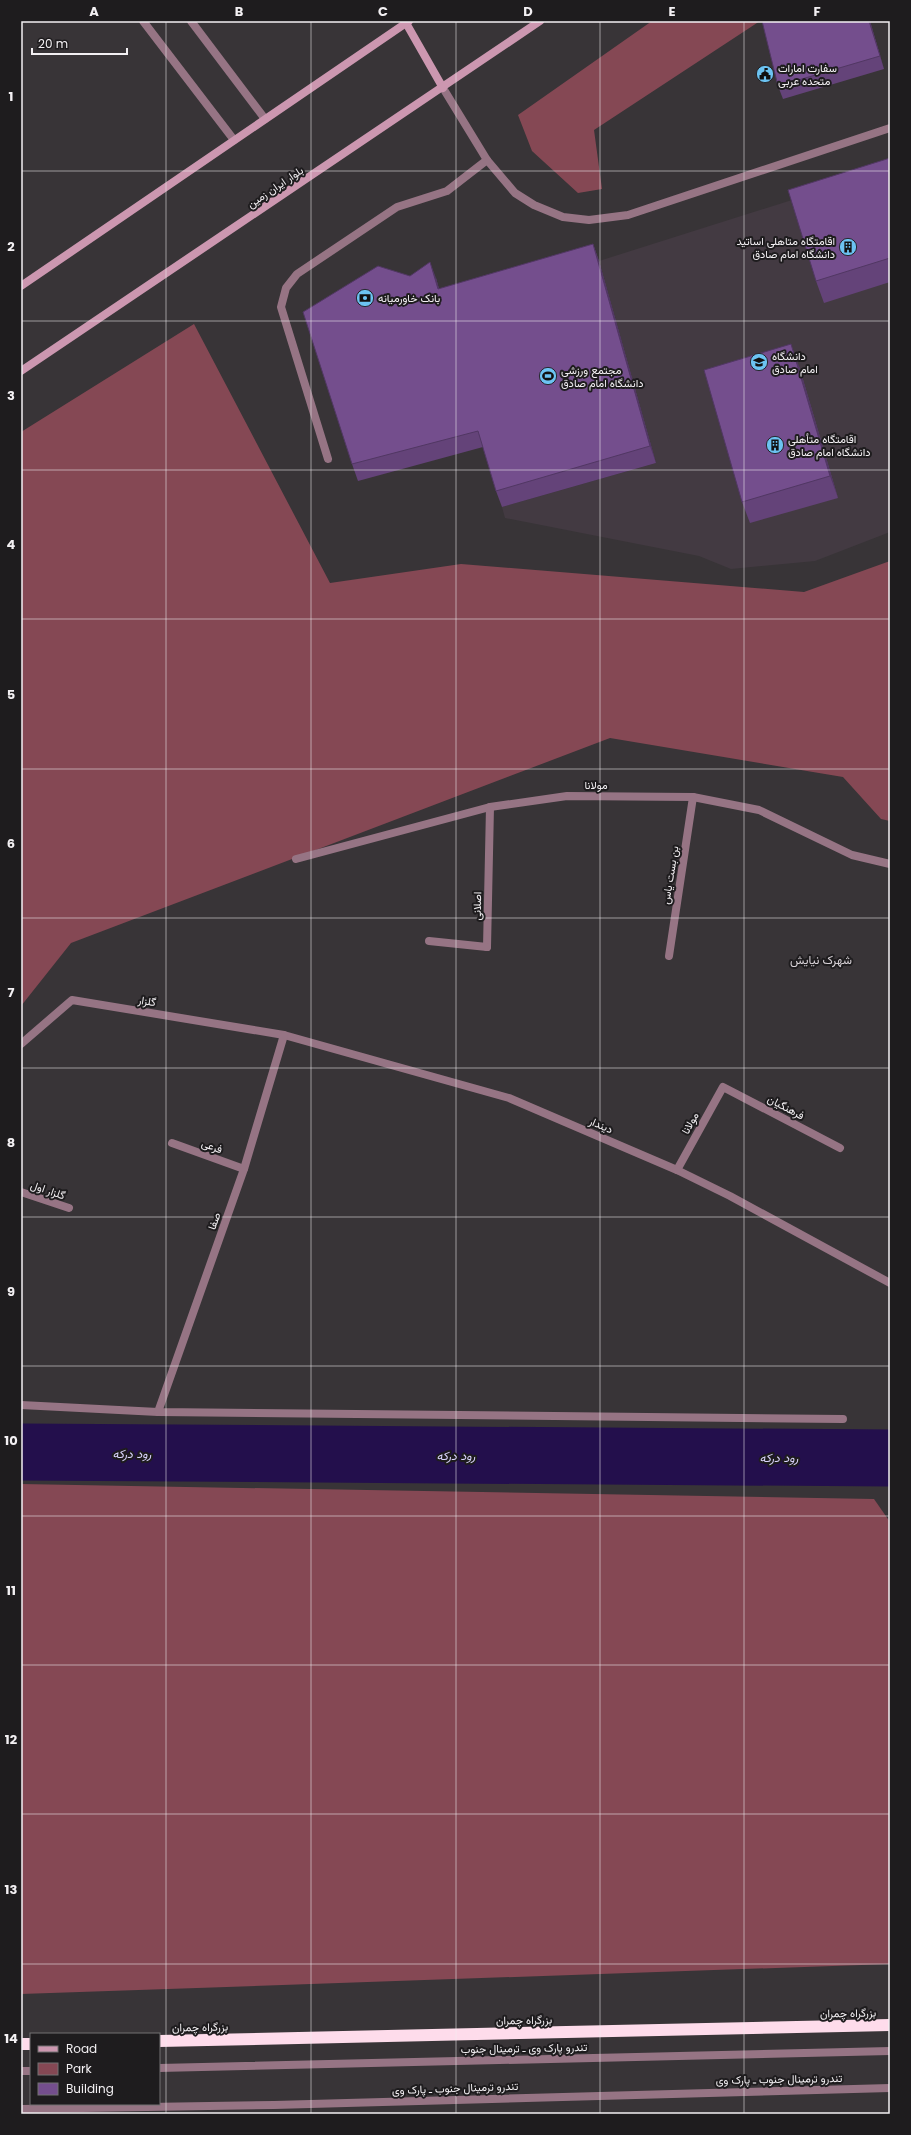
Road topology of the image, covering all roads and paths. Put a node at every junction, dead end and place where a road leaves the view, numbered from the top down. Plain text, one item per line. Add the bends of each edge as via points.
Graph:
1 (143, 21) edge
2 (191, 21) edge
3 (539, 21) edge
4 (407, 22) edge
5 (443, 88) junction
6 (265, 118) junction
7 (890, 128) edge
8 (234, 140) junction
9 (487, 160) junction
10 (21, 286) edge
11 (21, 371) edge
12 (328, 459) dead end
13 (693, 796) junction
14 (490, 807) junction
15 (296, 859) dead end
16 (890, 864) edge
17 (429, 941) dead end
18 (669, 956) dead end
19 (284, 1035) junction
20 (21, 1044) edge
21 (723, 1087) joint
22 (172, 1143) dead end
23 (840, 1148) dead end
24 (244, 1169) junction
25 (677, 1170) junction
26 (21, 1192) edge
27 (69, 1208) dead end
28 (890, 1283) edge
29 (21, 1405) edge
30 (158, 1412) junction
31 (843, 1419) dead end
32 (890, 2025) edge
33 (160, 2041) edge
34 (890, 2051) edge
35 (160, 2068) edge
36 (890, 2088) edge
37 (21, 2109) edge

1 - 8 street
2 - 6 street
3 - 5 main road, بلوار ایران زمین
4 - 5 main road
4 - 6 main road
5 - 9 street
5 - 11 main road, بلوار ایران زمین
6 - 8 main road
7 - 9 street via 628,215 589,220 563,217 534,205 515,193
8 - 10 main road
9 - 12 street via 447,190 397,207 297,274 286,288 281,307
13 - 14 street, مولانا via 567,796
13 - 16 street, مولانا via 760,810 852,855
13 - 18 street, بن بست یاس
14 - 15 street, مولانا
14 - 17 street, اصلانی via 487,947
19 - 20 street, گلزار via 72,1000
19 - 24 street, صفا
19 - 25 street, دیندار via 509,1098
21 - 23 street, فرهنگیان
21 - 25 street, مولانا
22 - 24 street, فرعی
24 - 30 street, صفا
25 - 28 street, دیندار
26 - 27 street, گلزار اول
29 - 30 street
30 - 31 street
32 - 33 highway, بزرگراه چمران
34 - 35 street, تندرو پارک وی ـ ترمینال جنوب
36 - 37 street, تندرو ترمینال جنوب ـ پارک وی

